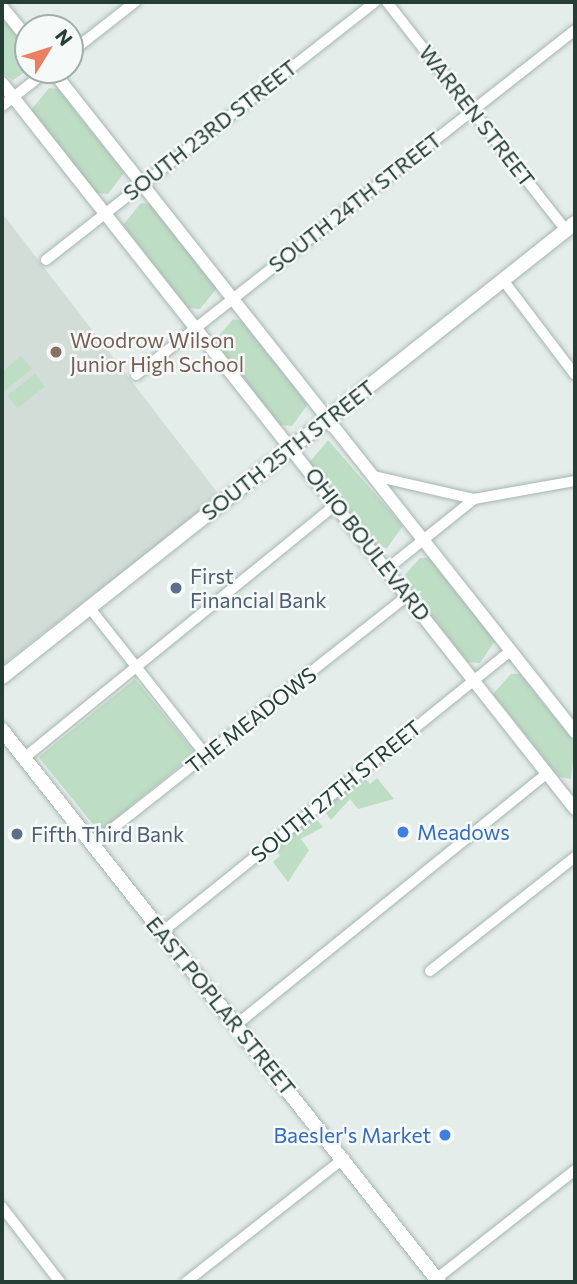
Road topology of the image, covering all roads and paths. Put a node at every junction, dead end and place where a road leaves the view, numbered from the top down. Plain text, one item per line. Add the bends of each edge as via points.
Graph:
1 (135, 2) edge
2 (375, 2) edge
3 (387, 2) edge
4 (2, 7) edge
5 (14, 22) edge
6 (575, 30) edge
7 (84, 42) edge
8 (2, 83) edge
9 (31, 84) edge
10 (62, 84) edge
11 (13, 97) junction
12 (2, 106) edge
13 (472, 110) junction
14 (142, 182) junction
15 (104, 213) junction
16 (571, 227) edge
17 (46, 260) dead end
18 (503, 280) junction
19 (234, 298) junction
20 (196, 328) junction
21 (136, 375) dead end
22 (575, 375) edge
23 (328, 418) junction
24 (292, 447) junction
25 (374, 476) junction
26 (575, 481) edge
27 (474, 499) junction
28 (336, 504) junction
29 (424, 539) junction
30 (387, 569) junction
31 (408, 595) junction
32 (89, 607) junction
33 (511, 650) junction
34 (136, 666) junction
35 (2, 677) edge
36 (476, 679) junction
37 (2, 730) edge
38 (575, 732) edge
39 (206, 755) junction
40 (24, 758) junction
41 (547, 773) junction
42 (573, 801) edge
43 (93, 844) junction
44 (575, 857) edge
45 (162, 932) junction
46 (430, 971) dead end
47 (236, 1025) junction
48 (344, 1158) junction
49 (575, 1170) edge
50 (2, 1207) edge
51 (438, 1280) edge
52 (60, 1282) edge
53 (186, 1282) edge

1 - 7 street
2 - 14 street, SOUTH 23RD STREET
3 - 13 street, WARREN STREET
4 - 5 street
6 - 13 street, SOUTH 24TH STREET
8 - 11 street, OHIO BOULEVARD
9 - 11 street
10 - 14 street
11 - 12 street
11 - 15 street, OHIO BOULEVARD
13 - 16 street, WARREN STREET
13 - 19 street, SOUTH 24TH STREET
14 - 15 street, SOUTH 23RD STREET
14 - 19 street
15 - 17 street, SOUTH 23RD STREET
15 - 20 street, OHIO BOULEVARD
16 - 18 main road, SOUTH 25TH STREET
18 - 22 street
18 - 23 main road, SOUTH 25TH STREET
19 - 20 street, SOUTH 24TH STREET
19 - 23 street
20 - 21 street, SOUTH 24TH STREET
20 - 24 street, OHIO BOULEVARD
23 - 24 main road, SOUTH 25TH STREET
23 - 25 street
24 - 28 street, OHIO BOULEVARD
24 - 32 main road, SOUTH 25TH STREET
25 - 27 street
25 - 29 street
26 - 27 street
27 - 29 street
28 - 30 street, OHIO BOULEVARD
28 - 34 street
29 - 30 street
29 - 33 street
30 - 31 street, OHIO BOULEVARD
31 - 36 street, OHIO BOULEVARD
31 - 39 street, THE MEADOWS
32 - 34 street
32 - 35 main road, SOUTH 25TH STREET
33 - 36 street, SOUTH 27TH STREET
33 - 38 street
34 - 39 street
34 - 40 street
36 - 41 street, OHIO BOULEVARD
36 - 45 street, SOUTH 27TH STREET
37 - 40 main road, EAST POPLAR STREET
39 - 43 street, THE MEADOWS
40 - 43 main road, EAST POPLAR STREET
41 - 42 street, OHIO BOULEVARD
41 - 47 street
43 - 45 main road, EAST POPLAR STREET
44 - 46 street
45 - 47 main road, EAST POPLAR STREET
47 - 48 main road, EAST POPLAR STREET
48 - 51 main road, EAST POPLAR STREET
48 - 53 street
49 - 51 street
50 - 52 street

